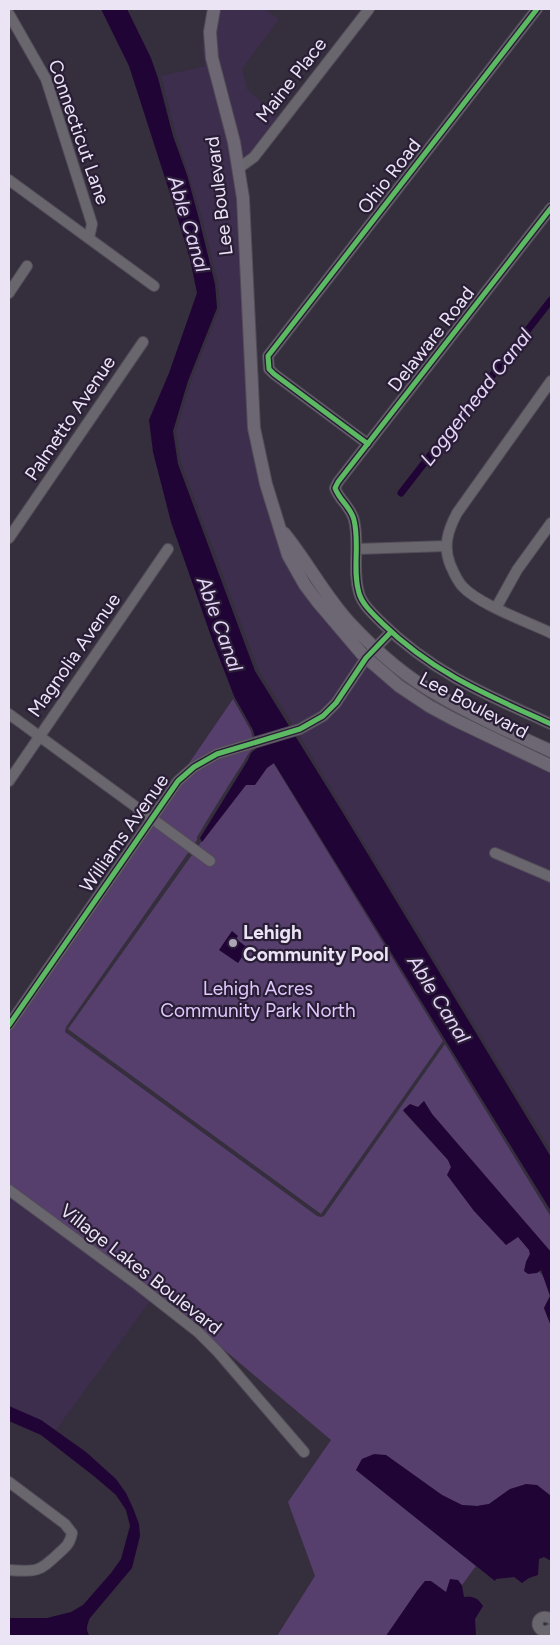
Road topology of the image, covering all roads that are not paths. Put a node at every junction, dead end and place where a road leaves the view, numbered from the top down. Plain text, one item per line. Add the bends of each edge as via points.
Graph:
1 (214, 9) edge
2 (369, 9) edge
3 (537, 9) edge
4 (9, 14) edge
5 (238, 168) junction
6 (9, 180) edge
7 (551, 208) edge
8 (89, 238) junction
9 (27, 266) dead end
10 (154, 286) dead end
11 (9, 293) edge
12 (143, 342) dead end
13 (551, 381) edge
14 (368, 444) junction
15 (551, 523) edge
16 (279, 528) junction
17 (9, 538) edge
18 (446, 546) junction
19 (168, 549) dead end
20 (357, 549) junction
21 (496, 608) junction
22 (391, 632) junction
23 (551, 633) edge
24 (375, 648) junction
25 (366, 658) junction
26 (9, 714) edge
27 (551, 724) edge
28 (39, 736) junction
29 (551, 751) edge
30 (551, 766) edge
31 (9, 781) edge
32 (151, 818) junction
33 (495, 853) dead end
34 (210, 861) dead end
35 (551, 877) edge
36 (9, 1025) edge
37 (9, 1190) edge
38 (304, 1452) dead end
39 (9, 1482) edge
40 (9, 1570) edge
41 (551, 1619) edge
42 (551, 1629) edge

1 - 5 main road, Lee Boulevard via 210,32 212,58
2 - 5 street, Maine Place via 254,157
3 - 14 street, Ohio Road via 268,356 269,369 274,374
4 - 8 street, Connecticut Lane via 46,79 92,224
5 - 16 main road, Lee Boulevard via 245,230 254,428
6 - 8 street
7 - 14 street, Delaware Road
8 - 10 street
9 - 11 street
12 - 17 street, Palmetto Avenue
13 - 18 street via 457,513
14 - 20 street, Delaware Road via 335,488 352,513
15 - 21 street via 517,570
16 - 24 main road, Lee Boulevard via 348,621
16 - 25 main road, Lee Boulevard via 288,555 305,585
18 - 20 street
18 - 21 street via 454,574 463,587
19 - 28 street, Magnolia Avenue
20 - 22 street via 359,593
21 - 23 street
22 - 24 street, Williams Avenue
22 - 27 street via 456,680
24 - 25 street, Williams Avenue
24 - 29 main road, Lee Boulevard via 437,695
25 - 30 main road, Lee Boulevard via 429,706
25 - 32 street, Williams Avenue via 323,716 300,729 217,754 194,767 178,781
26 - 28 street
28 - 31 street, Magnolia Avenue
28 - 32 street
32 - 34 street
32 - 36 street, Williams Avenue
33 - 35 street
37 - 38 street, Village Lakes Boulevard via 198,1332
39 - 40 street via 72,1533 70,1543 43,1568
41 - 42 street via 542,1616 537,1625 544,1632

